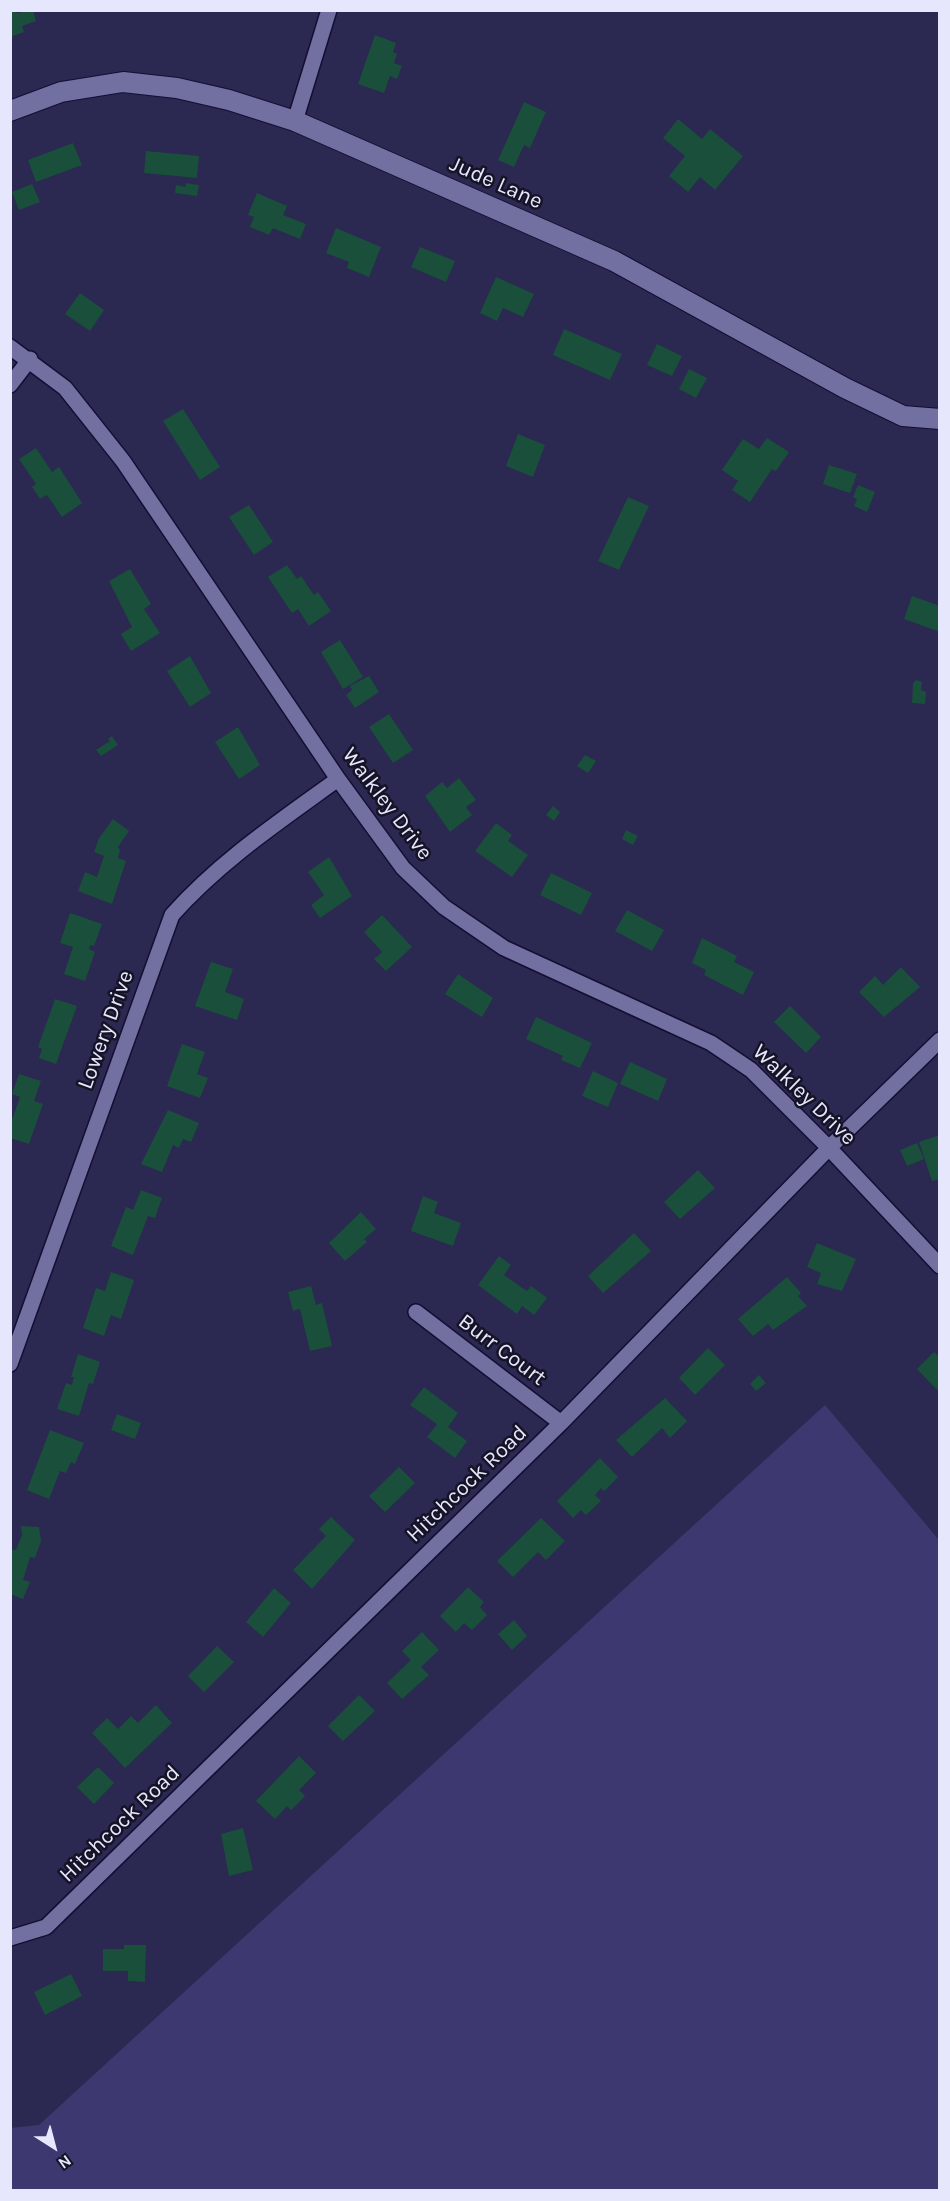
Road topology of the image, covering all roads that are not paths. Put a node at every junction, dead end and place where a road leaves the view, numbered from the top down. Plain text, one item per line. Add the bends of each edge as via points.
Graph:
1 (329, 10) edge
2 (10, 111) edge
3 (295, 121) junction
4 (10, 347) edge
5 (30, 359) junction
6 (10, 385) edge
7 (939, 419) edge
8 (338, 779) junction
9 (939, 1040) edge
10 (829, 1148) junction
11 (939, 1266) edge
12 (416, 1312) dead end
13 (10, 1364) edge
14 (561, 1423) junction
15 (10, 1938) edge

1 - 3 street
2 - 3 street, Jude Lane via 61,92 123,82 177,88
3 - 7 street, Jude Lane via 614,261 903,416
4 - 5 street, Walkley Drive
5 - 6 street
5 - 8 street, Walkley Drive via 65,388 123,461
8 - 10 street, Walkley Drive via 402,868 444,907 504,948 711,1043 751,1070
8 - 13 street, Lowery Drive via 235,855 172,915
9 - 10 street, Hitchcock Road
10 - 11 street, Walkley Drive
10 - 14 street, Hitchcock Road
12 - 14 street, Burr Court
14 - 15 street, Hitchcock Road via 46,1927

